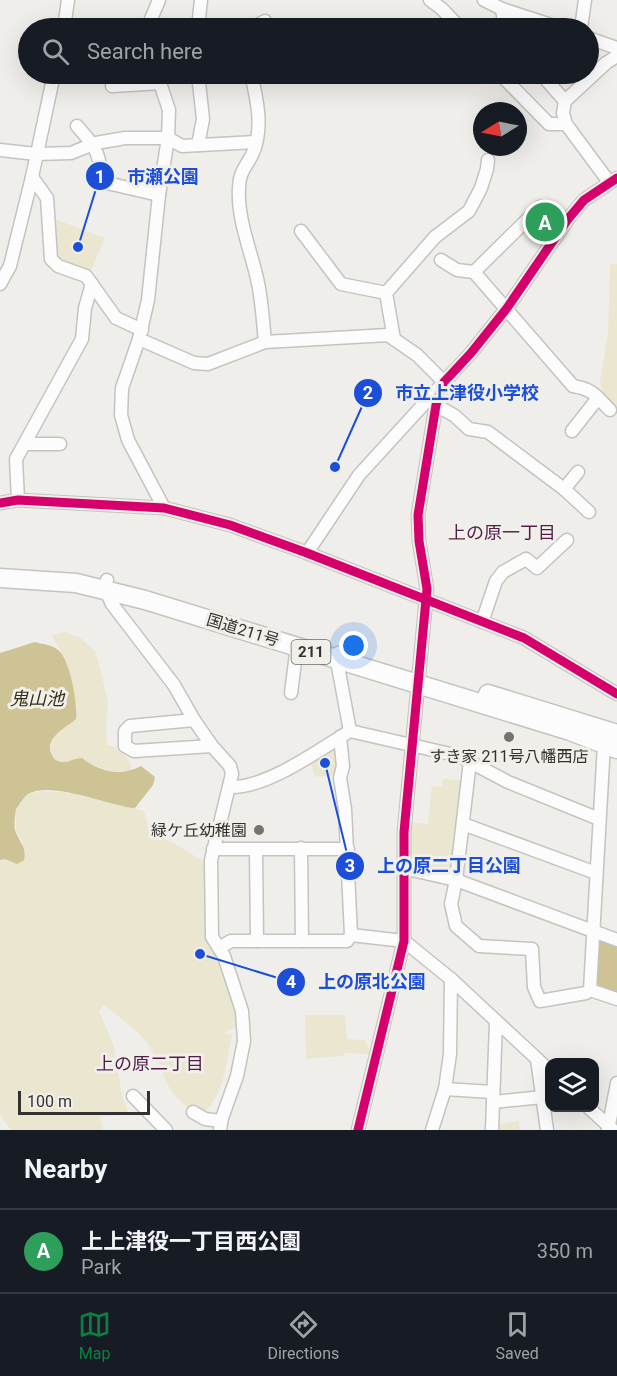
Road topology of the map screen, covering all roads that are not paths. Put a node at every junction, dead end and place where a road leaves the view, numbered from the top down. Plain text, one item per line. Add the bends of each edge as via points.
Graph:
1 (68, 0) edge
2 (159, 0) edge
3 (201, 0) edge
4 (430, 0) edge
5 (484, 0) edge
6 (585, 0) edge
7 (502, 9) junction
8 (65, 18) edge
9 (151, 18) edge
10 (199, 18) edge
11 (451, 18) edge
12 (504, 18) edge
13 (529, 18) edge
14 (582, 18) edge
15 (599, 42) edge
16 (617, 48) edge
17 (599, 54) edge
18 (617, 56) edge
19 (603, 66) junction
20 (599, 70) edge
21 (52, 84) edge
22 (124, 84) edge
23 (161, 84) edge
24 (199, 84) edge
25 (253, 84) edge
26 (510, 84) edge
27 (550, 84) edge
28 (583, 84) edge
29 (112, 86) dead end
30 (565, 101) junction
31 (566, 124) junction
32 (77, 126) dead end
33 (168, 138) junction
34 (255, 142) junction
35 (92, 144) junction
36 (198, 146) junction
37 (0, 150) edge
38 (36, 154) junction
39 (488, 160) dead end
40 (32, 177) junction
41 (613, 180) edge
42 (159, 195) junction
43 (540, 207) dead end
44 (301, 231) dead end
45 (441, 260) dead end
46 (474, 272) junction
47 (0, 284) edge
48 (92, 284) junction
49 (386, 293) junction
50 (507, 308) junction
51 (141, 334) junction
52 (394, 339) junction
53 (265, 342) junction
54 (444, 382) junction
55 (598, 398) junction
56 (436, 405) junction
57 (610, 410) dead end
58 (572, 431) dead end
59 (25, 444) junction
60 (60, 444) dead end
61 (578, 472) dead end
62 (564, 489) junction
63 (18, 500) junction
64 (0, 503) edge
65 (164, 508) junction
66 (589, 512) dead end
67 (567, 540) dead end
68 (306, 552) junction
69 (0, 569) edge
70 (0, 578) edge
71 (106, 584) junction
72 (426, 601) junction
73 (482, 622) junction
74 (297, 646) junction
75 (338, 656) junction
76 (420, 680) junction
77 (616, 692) edge
78 (291, 693) dead end
79 (194, 720) junction
80 (345, 734) junction
81 (613, 742) edge
82 (212, 746) junction
83 (412, 747) junction
84 (470, 761) junction
85 (229, 787) junction
86 (599, 819) junction
87 (463, 824) junction
88 (301, 848) junction
89 (213, 849) junction
90 (348, 849) junction
91 (256, 850) junction
92 (403, 868) junction
93 (596, 873) junction
94 (456, 880) junction
95 (593, 931) junction
96 (351, 935) junction
97 (617, 940) edge
98 (257, 941) junction
99 (302, 941) junction
100 (404, 941) junction
101 (219, 948) junction
102 (451, 979) junction
103 (591, 990) junction
104 (617, 999) edge
105 (496, 1022) junction
106 (537, 1059) junction
107 (545, 1067) edge
108 (617, 1083) edge
109 (445, 1089) junction
110 (133, 1096) dead end
111 (493, 1097) junction
112 (543, 1097) junction
113 (193, 1112) dead end
114 (594, 1112) edge
115 (221, 1126) edge
116 (610, 1129) edge
117 (166, 1130) edge
118 (358, 1130) edge
119 (432, 1130) edge
120 (492, 1130) edge
121 (547, 1130) edge

1 - 8 street
2 - 9 street
3 - 10 street
4 - 11 street
5 - 7 street
6 - 14 street
7 - 12 street
7 - 13 street
15 - 16 street
17 - 19 street
18 - 19 street
19 - 20 street
21 - 38 street
22 - 29 street
23 - 33 street via 169,110
24 - 36 street via 203,119
25 - 34 street via 258,106
26 - 31 street via 549,124
27 - 30 street
28 - 30 street
30 - 31 street
31 - 41 street
32 - 35 street
33 - 35 street via 125,138
33 - 36 street via 182,146
33 - 42 street
34 - 36 street
34 - 53 street via 252,155 242,168 239,188 259,286
35 - 38 street via 71,153
35 - 42 street via 106,183
37 - 38 street
38 - 40 street
39 - 49 street via 481,188 469,211 435,237
40 - 47 street via 10,266
40 - 48 street via 47,198 51,259 58,266 86,276
41 - 50 street via 584,200 568,219
42 - 51 street
43 - 46 street
44 - 49 street via 341,284
45 - 46 street via 458,270
46 - 50 street
48 - 51 street via 116,318
48 - 59 street via 82,339
49 - 52 street
50 - 54 street
50 - 55 street via 573,386 586,388
51 - 53 street via 194,363 208,364
51 - 65 street via 122,388 121,416 128,440
52 - 53 street via 388,335
52 - 54 street
54 - 56 street
54 - 68 street via 359,475
55 - 57 street
55 - 58 street
56 - 62 street via 469,429 488,432
56 - 72 street via 418,515
59 - 60 street
59 - 63 street via 16,459
61 - 62 street
62 - 66 street
63 - 64 street
63 - 65 street
65 - 68 street via 230,525
67 - 73 street via 537,568 526,559 503,572
68 - 72 street
69 - 71 highway, 国道211号 / 211 via 46,570
70 - 71 highway, 国道211号 / 211
71 - 74 highway, 国道211号 / 211
71 - 75 highway, 国道211号 / 211
71 - 79 street via 112,604 174,685
72 - 73 street
72 - 76 street
73 - 77 street via 524,638
74 - 75 highway, 国道211号 / 211
74 - 78 street
75 - 76 highway, 国道211号 / 211
75 - 80 street
76 - 81 highway, 国道211号 / 211
76 - 83 street
79 - 82 street
79 - 82 street via 129,726 125,746 134,751
80 - 83 street
80 - 85 street via 314,755 255,783
80 - 90 street via 340,778
81 - 86 street
82 - 85 street via 230,766
83 - 84 street
83 - 92 street
84 - 86 street via 508,782
84 - 87 street
85 - 89 street
86 - 93 street
87 - 93 street
87 - 94 street
88 - 90 street
88 - 91 street
88 - 99 street
89 - 91 street
89 - 101 street via 212,937
90 - 96 street
91 - 98 street
92 - 94 street
92 - 100 street
93 - 95 street
94 - 95 street
94 - 103 street via 451,904 456,926 479,946 532,949 534,987 540,1001
95 - 97 street
95 - 103 street
96 - 99 street via 347,941
96 - 100 street
98 - 99 street
98 - 101 street via 231,941
100 - 102 street
100 - 118 street
101 - 115 street via 242,1011 244,1041
102 - 105 street
102 - 109 street via 450,1054
103 - 104 street
105 - 106 street
105 - 111 street
106 - 107 street
106 - 112 street
108 - 116 street
109 - 111 street
109 - 119 street
110 - 117 street
111 - 112 street
111 - 120 street
112 - 121 street
113 - 115 street
114 - 116 street

